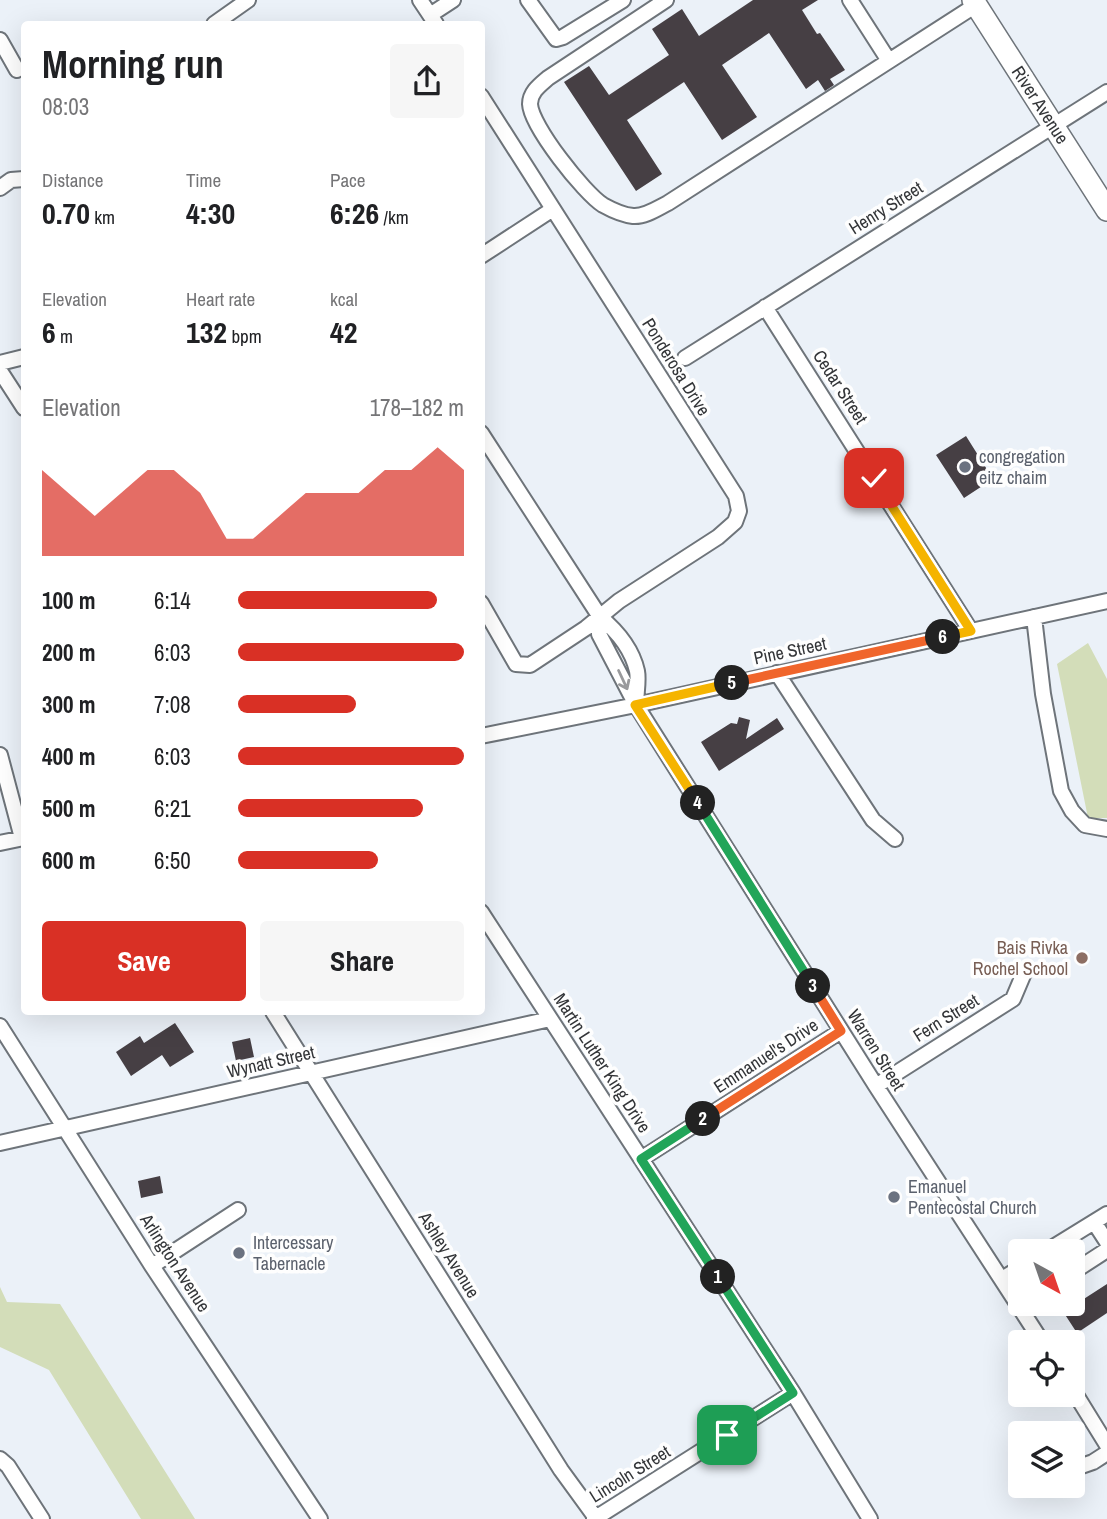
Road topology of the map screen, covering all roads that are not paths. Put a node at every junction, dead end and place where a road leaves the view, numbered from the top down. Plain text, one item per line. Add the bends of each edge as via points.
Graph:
1 (248, 0) edge
2 (420, 0) edge
3 (453, 0) edge
4 (528, 0) edge
5 (623, 0) edge
6 (666, 0) edge
7 (850, 0) edge
8 (974, 3) edge
9 (433, 20) edge
10 (216, 21) edge
11 (0, 40) edge
12 (889, 61) junction
13 (17, 70) dead end
14 (1107, 92) edge
15 (485, 102) edge
16 (1053, 126) junction
17 (21, 179) edge
18 (0, 188) edge
19 (553, 209) junction
20 (1107, 210) edge
21 (485, 253) edge
22 (765, 307) junction
23 (21, 358) edge
24 (685, 358) dead end
25 (0, 363) edge
26 (0, 371) edge
27 (21, 403) edge
28 (485, 439) edge
29 (1107, 601) edge
30 (485, 610) edge
31 (1034, 617) junction
32 (600, 618) junction
33 (971, 631) junction
34 (777, 673) junction
35 (635, 705) junction
36 (485, 735) edge
37 (0, 755) edge
38 (1107, 829) edge
39 (21, 831) edge
40 (21, 838) edge
41 (895, 839) dead end
42 (0, 843) edge
43 (485, 918) edge
44 (1024, 973) dead end
45 (275, 1015) edge
46 (550, 1019) junction
47 (0, 1026) edge
48 (841, 1031) junction
49 (312, 1073) junction
50 (876, 1086) junction
51 (66, 1128) junction
52 (0, 1143) edge
53 (641, 1159) junction
54 (238, 1210) dead end
55 (1107, 1214) edge
56 (1094, 1222) junction
57 (1066, 1239) edge
58 (1107, 1242) edge
59 (1107, 1250) edge
60 (1085, 1264) edge
61 (152, 1266) junction
62 (1008, 1275) edge
63 (1002, 1279) junction
64 (1034, 1330) edge
65 (793, 1393) junction
66 (1083, 1407) edge
67 (1107, 1445) edge
68 (1107, 1453) edge
69 (0, 1458) edge
70 (1085, 1465) edge
71 (42, 1519) edge
72 (320, 1519) edge
73 (595, 1519) edge
74 (870, 1519) edge

1 - 10 street
2 - 9 street
3 - 9 street
4 - 5 street via 556,38
6 - 12 street via 548,78 534,91 530,103 534,119 568,170 601,204 619,213 640,216 668,203
7 - 12 street
8 - 12 street
8 - 16 highway, River Avenue
11 - 13 street
14 - 16 street, Henry Street
15 - 19 street, Ponderosa Drive
16 - 20 highway, River Avenue
16 - 22 street, Henry Street
17 - 18 street
19 - 21 street
19 - 32 street, Ponderosa Drive via 736,496 739,511 735,522 718,537
22 - 24 street, Henry Street
22 - 33 street, Cedar Street
23 - 25 street
26 - 27 street
28 - 32 street
29 - 31 street, Pine Street
30 - 32 street via 516,664 530,665
31 - 33 street, Pine Street
31 - 38 street via 1061,790 1085,825
32 - 35 street via 599,634
33 - 34 street, Pine Street
34 - 35 street, Pine Street
34 - 41 street via 873,821
35 - 36 street, Pine Street
35 - 48 street, Warren Street
37 - 39 street
40 - 42 street
43 - 46 street, Martin Luther King Drive
44 - 50 street, Fern Street via 1013,999
45 - 49 street, Ashley Avenue
46 - 49 street, Wynatt Street
46 - 53 street, Martin Luther King Drive
47 - 51 street, Arlington Avenue
48 - 50 street, Warren Street
48 - 53 street, Emmanuel's Drive
49 - 51 street, Wynatt Street
49 - 73 street, Ashley Avenue
50 - 63 street, Warren Street
51 - 52 street, Wynatt Street
51 - 61 street, Arlington Avenue
53 - 65 street, Martin Luther King Drive
54 - 61 street
55 - 56 street
56 - 57 street
56 - 58 street
59 - 60 street
61 - 72 street, Arlington Avenue
62 - 63 street
63 - 64 street, Warren Street
65 - 73 street, Lincoln Street
65 - 74 street, Martin Luther King Drive
66 - 67 street
68 - 70 street
69 - 71 street

